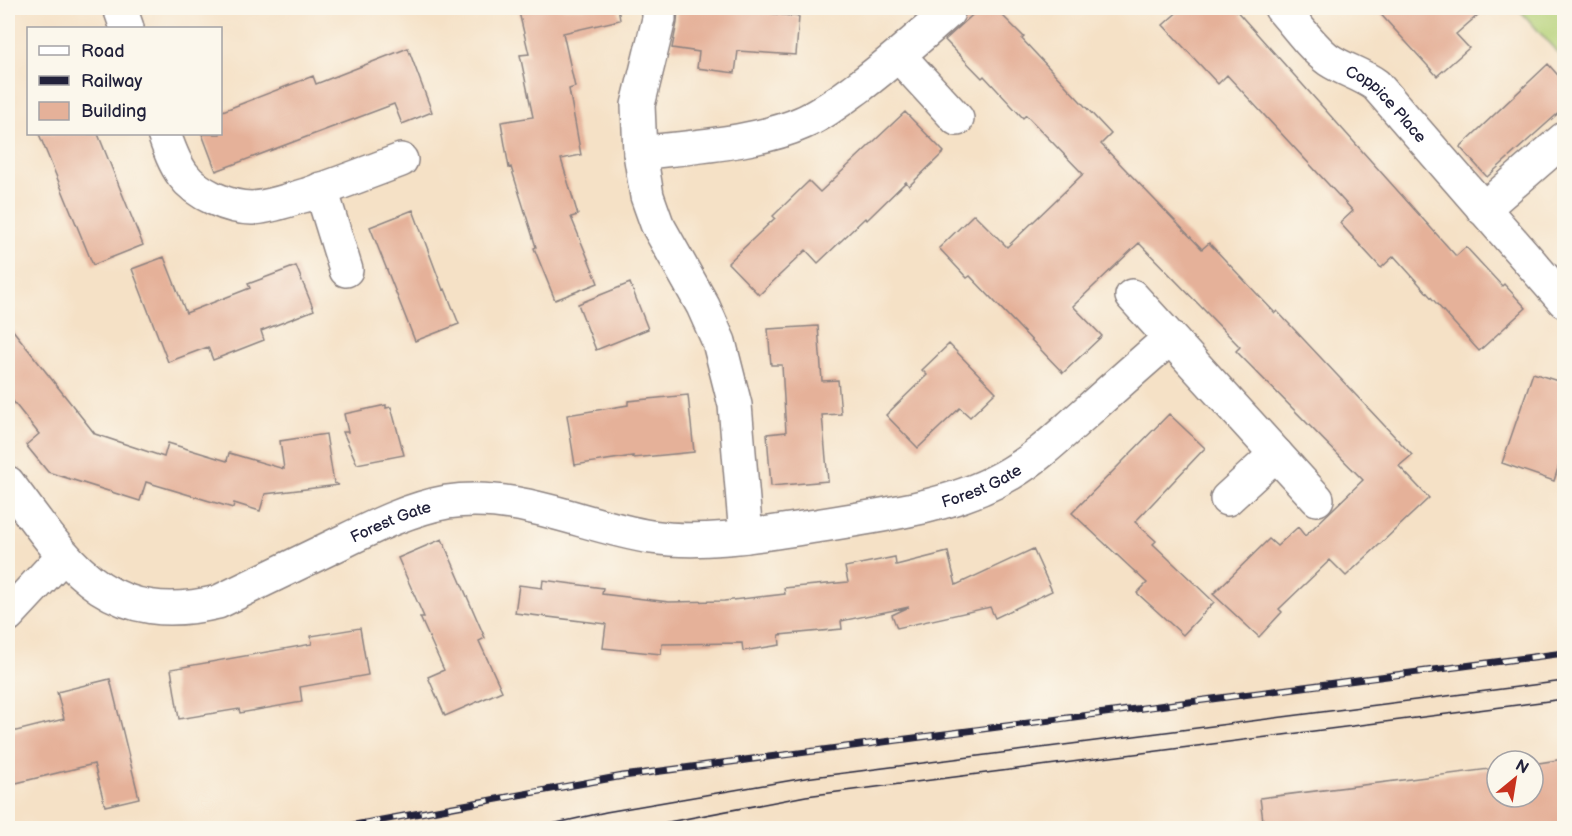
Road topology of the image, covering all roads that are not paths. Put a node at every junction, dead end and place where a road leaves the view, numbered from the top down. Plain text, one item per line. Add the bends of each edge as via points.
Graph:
1 (120, 8) edge
2 (659, 8) edge
3 (1281, 8) edge
4 (948, 12) dead end
5 (128, 27) edge
6 (899, 56) junction
7 (957, 119) dead end
8 (164, 135) edge
9 (1564, 139) edge
10 (640, 153) junction
11 (401, 160) dead end
12 (321, 189) junction
13 (1483, 209) junction
14 (346, 270) dead end
15 (1132, 297) dead end
16 (1564, 301) edge
17 (1169, 339) junction
18 (1276, 454) junction
19 (8, 483) edge
20 (1227, 499) dead end
21 (1317, 499) dead end
22 (746, 536) junction
23 (63, 556) junction
24 (8, 615) edge

1 - 5 street
2 - 10 street via 638,105
3 - 13 street, Coppice Place via 1326,58 1376,85
4 - 6 street
6 - 7 street
6 - 10 street via 803,123 764,135
8 - 12 street via 184,177 222,201 252,208
9 - 13 street
10 - 22 street via 647,196 657,224 719,342 735,405
11 - 12 street
12 - 14 street
13 - 16 street, Coppice Place
15 - 17 street
17 - 18 street
17 - 22 street, Forest Gate via 1041,453 980,489 902,512
18 - 20 street
18 - 21 street
19 - 23 street, Forest Gate
22 - 23 street, Forest Gate via 652,537 503,502 446,502 394,518 218,602 168,609 116,597 79,573
23 - 24 street

